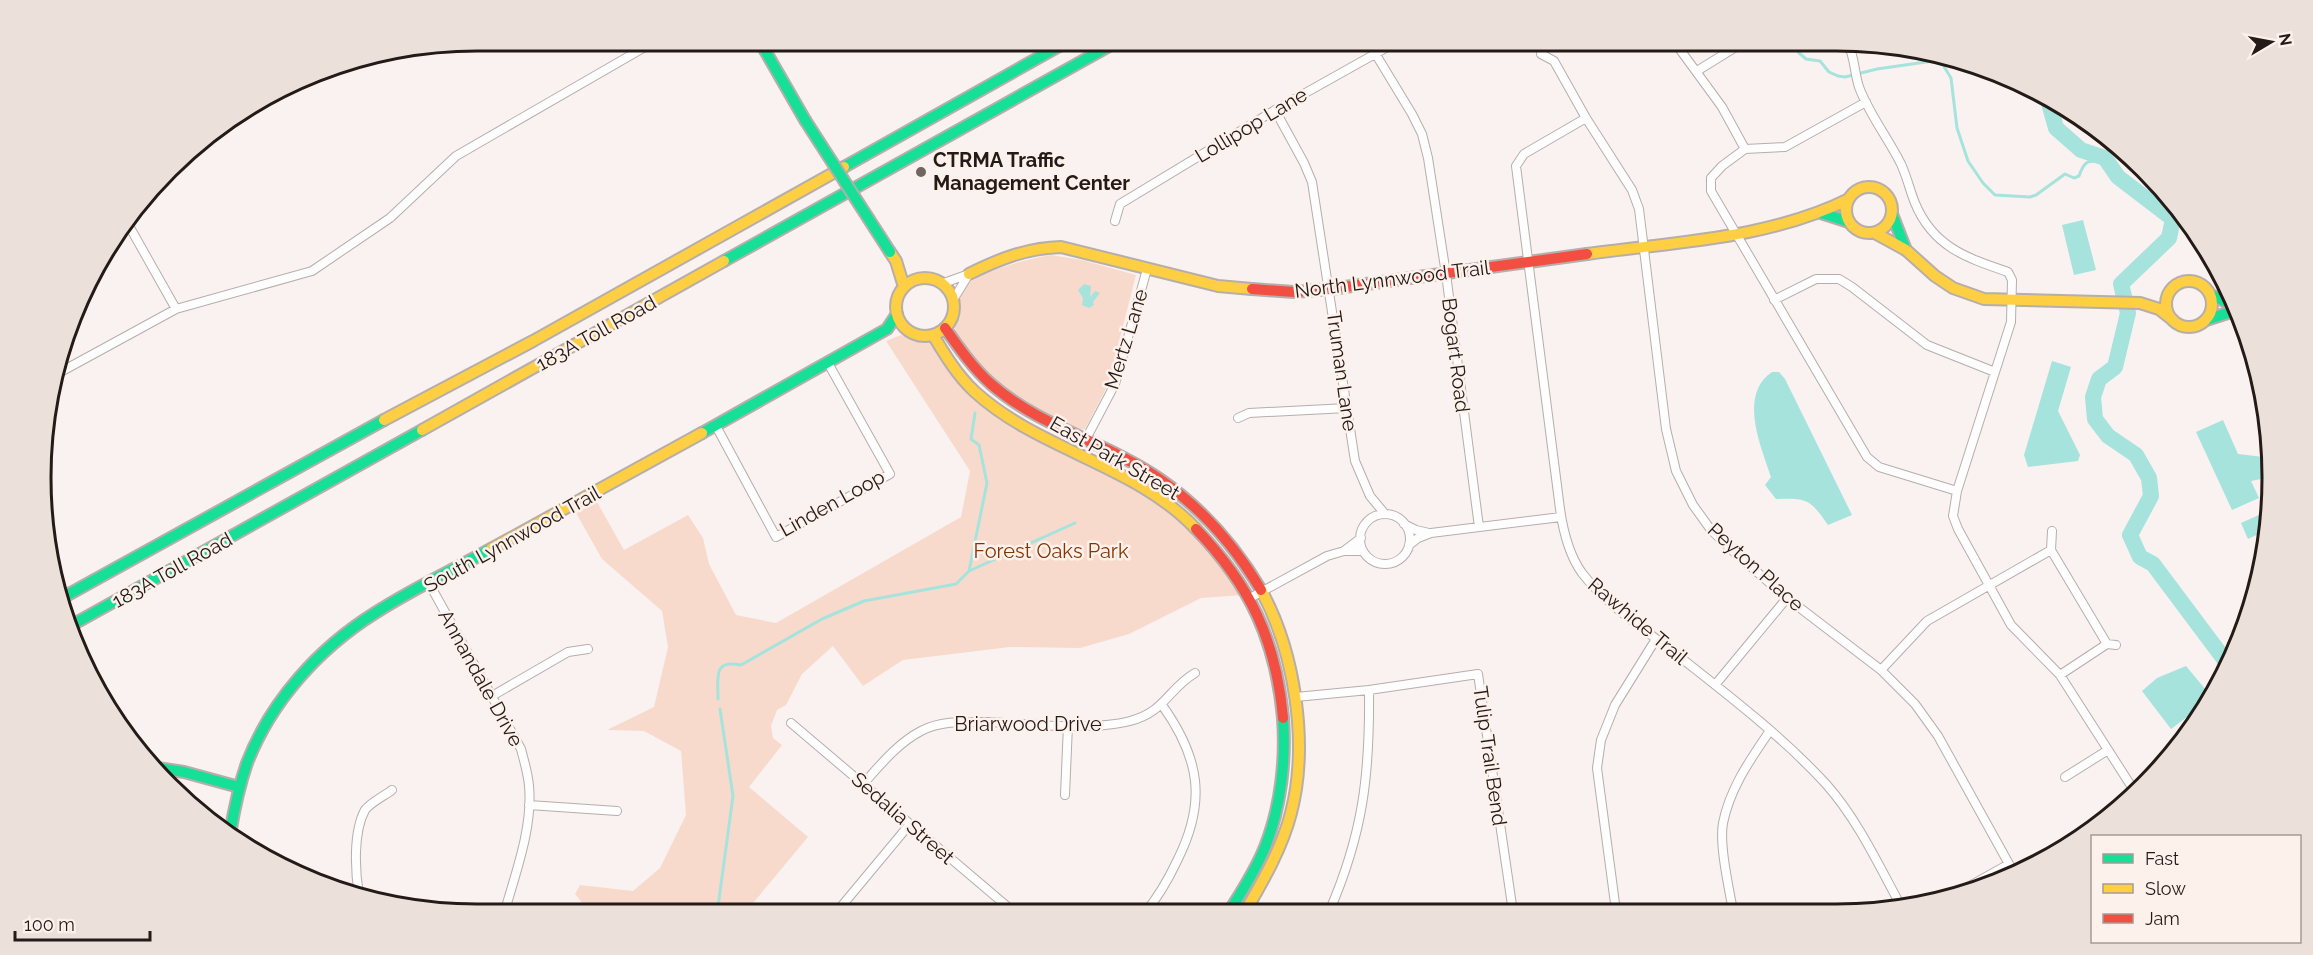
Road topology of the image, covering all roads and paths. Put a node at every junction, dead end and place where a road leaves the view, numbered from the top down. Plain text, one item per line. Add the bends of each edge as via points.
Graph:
1 (638, 51) edge
2 (765, 51) edge
3 (1050, 51) edge
4 (1100, 51) edge
5 (1379, 51) edge
6 (1682, 51) edge
7 (1729, 51) edge
8 (1850, 52) edge
9 (1375, 53) junction
10 (1541, 54) dead end
11 (1697, 71) junction
12 (1866, 102) junction
13 (1275, 110) junction
14 (1586, 118) junction
15 (1745, 149) junction
16 (1849, 199) junction
17 (1892, 212) junction
18 (1821, 213) junction
19 (1115, 221) dead end
20 (1849, 222) junction
21 (131, 229) edge
22 (1875, 233) junction
23 (1736, 235) junction
24 (1644, 247) junction
25 (1906, 250) junction
26 (893, 256) junction
27 (1529, 262) junction
28 (1147, 269) junction
29 (969, 274) junction
30 (1446, 274) junction
31 (919, 279) junction
32 (941, 284) junction
33 (904, 287) junction
34 (1330, 289) junction
35 (2171, 290) junction
36 (2211, 295) junction
37 (953, 300) junction
38 (1774, 300) junction
39 (2013, 301) junction
40 (2224, 302) edge
41 (2140, 303) junction
42 (176, 309) junction
43 (2229, 311) edge
44 (897, 315) junction
45 (2173, 320) junction
46 (2206, 320) junction
47 (904, 328) junction
48 (945, 328) junction
49 (887, 329) junction
50 (933, 335) junction
51 (828, 363) junction
52 (65, 369) edge
53 (1995, 372) junction
54 (1347, 408) junction
55 (1238, 418) dead end
56 (716, 426) junction
57 (1086, 439) junction
58 (1957, 491) junction
59 (1370, 496) junction
60 (1385, 514) junction
61 (1561, 517) junction
62 (1371, 519) junction
63 (1404, 523) junction
64 (1479, 527) junction
65 (2052, 531) dead end
66 (1431, 533) junction
67 (1361, 538) junction
68 (1409, 545) junction
69 (2051, 550) junction
70 (1344, 551) junction
71 (1363, 551) junction
72 (1990, 584) junction
73 (430, 585) junction
74 (1263, 591) junction
75 (68, 595) edge
76 (1250, 598) junction
77 (1787, 598) junction
78 (77, 622) edge
79 (1656, 639) junction
80 (2107, 644) junction
81 (2116, 645) dead end
82 (588, 649) dead end
83 (1881, 670) junction
84 (1195, 673) dead end
85 (2060, 675) junction
86 (1715, 685) junction
87 (1369, 690) junction
88 (492, 696) junction
89 (1296, 697) junction
90 (1162, 705) junction
91 (791, 723) dead end
92 (1068, 725) junction
93 (1769, 732) junction
94 (2108, 750) junction
95 (167, 769) edge
96 (2065, 777) dead end
97 (864, 783) junction
98 (2131, 785) edge
99 (239, 787) junction
100 (392, 790) dead end
101 (1065, 795) dead end
102 (529, 805) junction
103 (617, 811) dead end
104 (232, 825) edge
105 (909, 825) junction
106 (1987, 876) edge
107 (358, 886) edge
108 (1897, 899) edge
109 (507, 904) edge
110 (843, 904) edge
111 (1004, 904) edge
112 (1152, 904) edge
113 (1234, 904) edge
114 (1250, 904) edge
115 (1333, 904) edge
116 (1512, 904) edge
117 (1615, 904) edge
118 (1731, 904) edge

1 - 42 street via 456,156 390,218 312,271
2 - 26 main road, bridge
3 - 75 main road, 183A Toll Road via 533,341
4 - 78 main road, 183A Toll Road
5 - 9 street, Lollipop Lane
6 - 11 street
7 - 11 street
8 - 12 street
9 - 13 street, Lollipop Lane
9 - 30 street, Bogart Road via 1422,134
10 - 14 street, Peyton Place via 1554,61
11 - 15 street
12 - 15 street via 1785,147
12 - 39 street via 1902,166 1916,206 1929,228 1946,246 2008,272
13 - 19 street, Lollipop Lane via 1120,204
13 - 34 street, Truman Lane via 1312,182
14 - 24 street, Peyton Place via 1632,190 1639,208
14 - 27 street, Rawhide Trail via 1524,154 1516,166
15 - 23 street via 1711,178 1711,191
16 - 17 main road via 1861,188 1876,188 1888,198
16 - 18 main road, North Lynnwood Trail
16 - 20 main road
17 - 22 main road via 1887,225
17 - 25 main road
18 - 20 main road
18 - 23 main road, North Lynnwood Trail
20 - 22 main road via 1860,232
21 - 42 street
22 - 25 main road
23 - 24 main road, North Lynnwood Trail
23 - 38 street
24 - 27 main road, North Lynnwood Trail
24 - 77 street, Peyton Place via 1666,429 1676,471 1711,530
25 - 39 main road via 1953,288 1984,299
26 - 31 main road
26 - 33 main road
27 - 30 main road, North Lynnwood Trail
27 - 61 street, Rawhide Trail
28 - 29 main road, North Lynnwood Trail via 1042,246 996,260
28 - 34 main road, North Lynnwood Trail via 1218,286 1294,292
28 - 57 street, Mertz Lane via 1115,384
29 - 32 street, North Lynnwood Trail
29 - 37 street
30 - 34 main road, North Lynnwood Trail
30 - 64 street, Bogart Road
31 - 32 main road
31 - 33 main road
32 - 37 main road
33 - 44 main road via 897,300
34 - 54 street, Truman Lane
35 - 36 main road via 2179,283 2195,282 2205,286
35 - 41 main road
35 - 45 main road via 2166,305
36 - 40 main road
36 - 46 main road via 2212,306
37 - 48 main road via 953,315
38 - 53 street via 1816,279 1839,279 1927,345
38 - 58 street via 1867,457 1879,467
39 - 41 main road
39 - 53 street via 2011,322
41 - 45 main road via 2159,309
42 - 52 street
43 - 46 main road
44 - 47 main road
44 - 49 main road, South Lynnwood Trail
45 - 46 main road via 2192,327
47 - 49 main road, South Lynnwood Trail
47 - 50 main road via 918,336
48 - 50 main road
48 - 57 main road, East Park Street via 990,384 1015,402
49 - 51 main road, South Lynnwood Trail
50 - 76 main road, East Park Street via 978,395 1050,439 1146,489 1174,509 1214,544
51 - 56 main road, South Lynnwood Trail
51 - 56 street, Linden Loop via 890,474 776,537
53 - 58 street
54 - 55 street via 1249,413
54 - 59 street, Truman Lane via 1355,461
56 - 73 main road, South Lynnwood Trail
57 - 74 main road, East Park Street via 1160,479 1189,501 1219,529
58 - 72 street via 1953,516
59 - 60 street, Truman Lane
59 - 62 street, Truman Lane
60 - 62 street
60 - 63 street
61 - 64 street
61 - 79 street, Rawhide Trail via 1567,542 1581,571
62 - 67 street
63 - 66 street
63 - 68 street
64 - 66 street
65 - 69 street
66 - 68 street
67 - 70 street
67 - 71 street
68 - 71 street via 1400,559 1384,564
69 - 72 street
69 - 80 street
70 - 71 street
70 - 74 street via 1314,562
72 - 83 street via 1927,621
72 - 85 street via 2011,624
73 - 88 street, Annandale Drive
73 - 99 main road, South Lynnwood Trail via 367,619 324,651 275,708
74 - 76 street
74 - 89 main road, East Park Street via 1286,647
76 - 113 main road, East Park Street via 1270,644 1281,683 1286,722 1285,763 1268,839
77 - 83 street, Peyton Place
77 - 86 street
79 - 86 street, Rawhide Trail
79 - 117 street via 1615,705 1601,740 1597,768
80 - 81 street
80 - 85 street
82 - 88 street via 568,652
83 - 106 street, Peyton Place via 1915,704 1938,736 2009,864
84 - 90 street, Briarwood Drive
85 - 94 street
86 - 93 street, Rawhide Trail
87 - 89 street, Tulip Trail Bend
87 - 115 street via 1367,778 1360,823
87 - 116 street, Tulip Trail Bend via 1478,674
88 - 102 street, Annandale Drive via 521,749
89 - 114 main road, East Park Street via 1298,767 1291,814 1269,870
90 - 92 street, Briarwood Drive via 1130,722
90 - 112 street via 1186,743 1197,800 1186,844
91 - 97 street, Sedalia Street
92 - 97 street, Briarwood Drive via 967,722 933,726 903,743
92 - 101 street
93 - 108 street, Rawhide Trail via 1821,779 1844,807
93 - 118 street via 1732,791 1723,825
94 - 96 street
94 - 98 street
95 - 99 main road
97 - 105 street, Sedalia Street
99 - 104 main road, South Lynnwood Trail
100 - 107 street via 366,809 360,826
102 - 103 street
102 - 109 street, Annandale Drive
105 - 110 street
105 - 111 street, Sedalia Street

